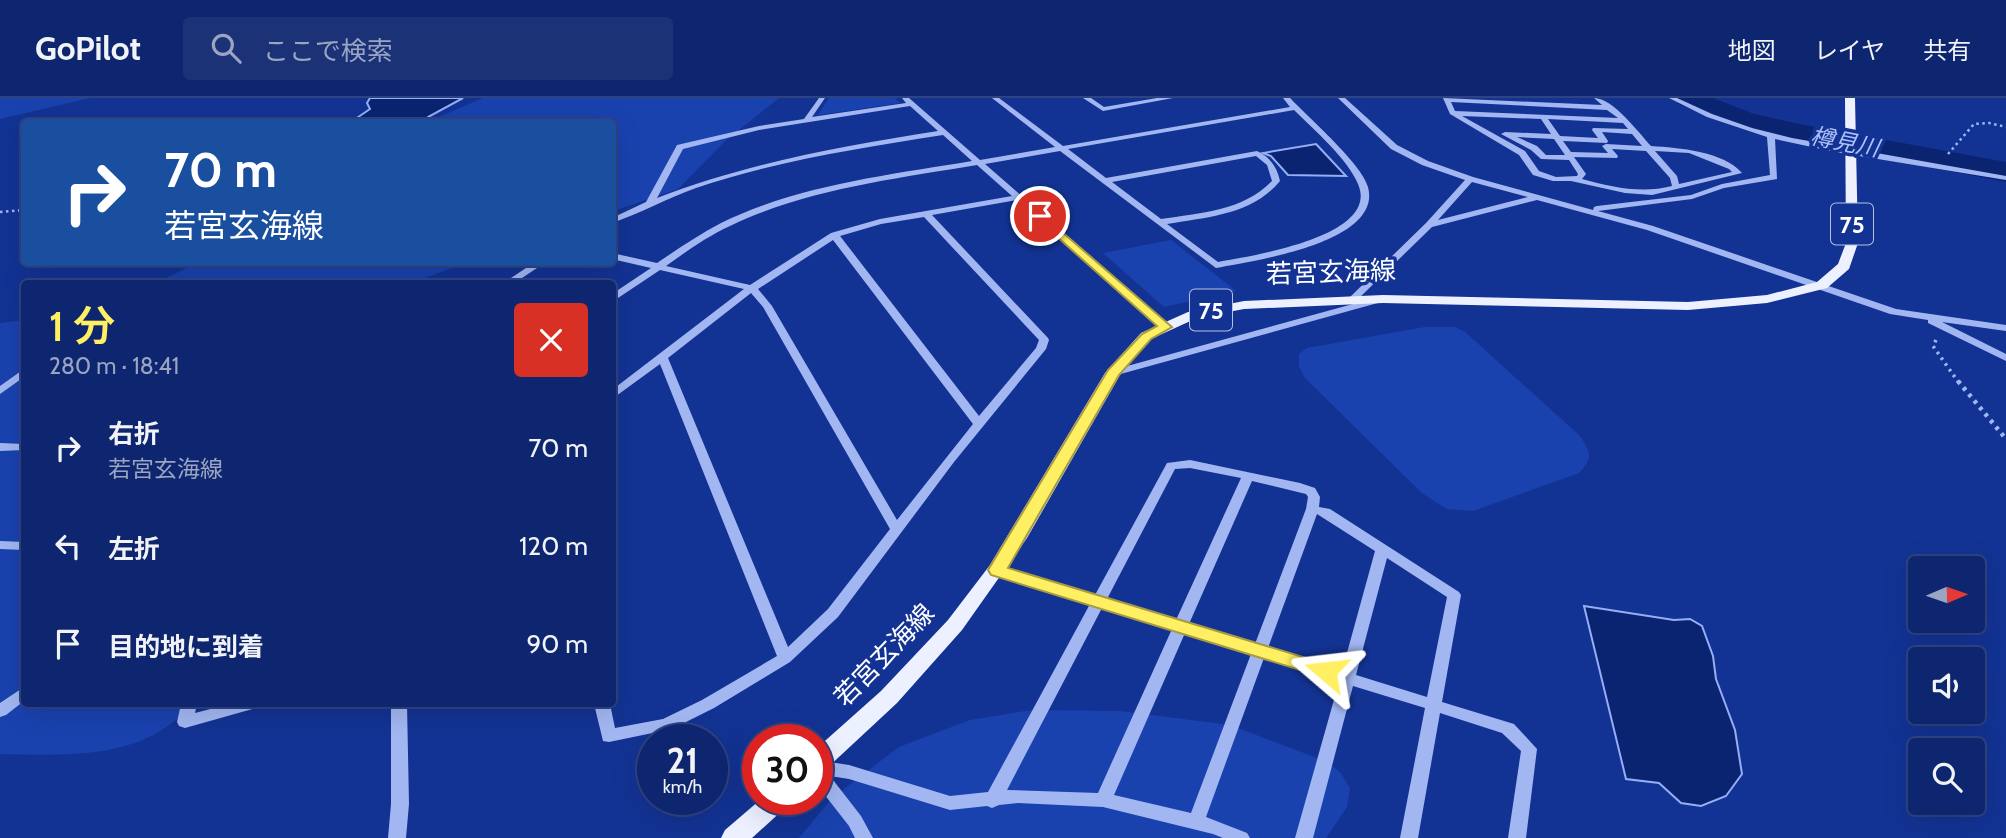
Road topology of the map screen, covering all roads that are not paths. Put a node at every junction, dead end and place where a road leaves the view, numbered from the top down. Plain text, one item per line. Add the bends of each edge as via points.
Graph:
1 (822, 98) edge
2 (995, 98) edge
3 (1086, 98) edge
4 (1170, 98) edge
5 (1286, 98) edge
6 (1341, 98) edge
7 (1597, 98) edge
8 (1672, 98) edge
9 (1850, 98) edge
10 (1447, 99) edge
11 (1500, 100) edge
12 (908, 101) edge
13 (1530, 101) edge
14 (1295, 108) junction
15 (1612, 108) junction
16 (1452, 113) junction
17 (1543, 117) junction
18 (807, 120) junction
19 (1625, 121) junction
20 (1492, 127) dead end
21 (945, 132) junction
22 (1634, 132) junction
23 (1771, 134) junction
24 (1556, 135) junction
25 (1849, 146) junction
26 (1062, 148) junction
27 (1647, 148) junction
28 (1570, 156) junction
29 (979, 163) junction
30 (2006, 177) edge
31 (1470, 179) junction
32 (1574, 179) junction
33 (1105, 181) junction
34 (1676, 187) junction
35 (1662, 191) junction
36 (1019, 197) junction
37 (1538, 197) junction
38 (1677, 199) junction
39 (650, 202) junction
40 (1591, 210) junction
41 (925, 213) junction
42 (616, 220) edge
43 (1160, 222) junction
44 (1429, 225) junction
45 (834, 235) junction
46 (616, 257) edge
47 (535, 266) edge
48 (661, 266) junction
49 (513, 280) edge
50 (1822, 285) junction
51 (752, 288) junction
52 (616, 296) edge
53 (1383, 299) junction
54 (1352, 300) junction
55 (1923, 316) junction
56 (1166, 327) junction
57 (2006, 328) edge
58 (663, 356) junction
59 (2006, 358) edge
60 (1113, 373) junction
61 (21, 374) edge
62 (0, 391) edge
63 (616, 393) edge
64 (979, 424) junction
65 (0, 447) edge
66 (21, 447) edge
67 (1247, 478) junction
68 (1312, 509) junction
69 (896, 529) junction
70 (0, 545) edge
71 (21, 547) edge
72 (1382, 551) junction
73 (997, 570) junction
74 (1099, 602) junction
75 (1180, 626) junction
76 (1260, 651) junction
77 (785, 658) junction
78 (1347, 677) junction
79 (21, 695) edge
80 (1434, 704) junction
81 (188, 707) edge
82 (239, 707) edge
83 (398, 707) edge
84 (603, 707) edge
85 (0, 711) edge
86 (833, 751) edge
87 (833, 770) edge
88 (833, 790) edge
89 (1103, 800) junction
90 (992, 801) junction
91 (760, 815) edge
92 (1196, 822) junction
93 (397, 838) edge
94 (734, 838) edge
95 (864, 838) edge
96 (1241, 838) edge
97 (1304, 838) edge
98 (1409, 838) edge
99 (1517, 838) edge

1 - 18 street
2 - 26 street
3 - 4 street via 1102,109
5 - 14 street
6 - 31 street via 1394,146
7 - 15 street
8 - 23 street via 1710,116
9 - 25 main road, 75
10 - 11 street
10 - 16 street
11 - 13 street
12 - 18 street
12 - 21 street
13 - 15 street
13 - 17 street
14 - 26 street
14 - 43 street via 1363,186 1364,203 1344,228 1322,240 1216,265
15 - 19 street
16 - 17 street
16 - 32 street via 1522,153 1536,173
17 - 19 street
17 - 24 street
18 - 39 street via 680,147
19 - 22 street
20 - 24 street
21 - 29 street
21 - 39 street via 749,168
22 - 24 street via 1596,130 1604,141
22 - 27 street
23 - 25 street
23 - 38 street via 1774,177
24 - 28 street
24 - 28 street via 1505,134 1544,157
25 - 30 street
25 - 50 main road, 75 via 1852,243 1844,266
26 - 29 street
26 - 33 street
27 - 28 street via 1606,145 1614,156
27 - 34 street via 1674,178
27 - 34 street via 1689,151 1738,173
28 - 32 street via 1582,174
29 - 36 street
29 - 48 street via 875,180 768,207 706,234
31 - 37 street
31 - 44 street
32 - 35 street via 1608,188
33 - 43 street
33 - 43 street via 1257,153 1275,172 1270,189 1254,200
34 - 35 street
35 - 38 street
36 - 41 street
36 - 56 street
37 - 40 street
37 - 44 street
38 - 40 street
39 - 42 street
40 - 50 street
41 - 45 street
41 - 64 street via 1044,340
44 - 54 street
45 - 51 street
45 - 64 street
46 - 48 street
47 - 49 street
48 - 51 street
48 - 52 street
50 - 53 main road, 若宮玄海線 / 75 via 1767,299 1688,306
50 - 55 street via 1861,302
51 - 58 street
51 - 69 street via 767,306
53 - 54 main road, 若宮玄海線 / 75
53 - 60 street
54 - 56 main road, 若宮玄海線 / 75 via 1244,304 1193,315
55 - 57 street
55 - 59 street
56 - 60 main road, 若宮玄海線 / 75 via 1146,337
58 - 63 street
58 - 77 street
60 - 73 main road, 若宮玄海線 / 75
61 - 62 street
64 - 69 street
65 - 66 street
67 - 68 street via 1308,489 1314,497
67 - 74 street via 1190,464 1171,466
67 - 75 street
68 - 72 street via 1325,512
68 - 76 street
69 - 77 street via 833,612
70 - 71 street
72 - 78 street
72 - 80 street via 1454,595
73 - 74 street
73 - 86 main road, 若宮玄海線 / 75 via 955,625
74 - 75 street
74 - 90 street
75 - 76 street
75 - 89 street
76 - 78 street
76 - 92 street
77 - 84 street via 666,725 609,736
78 - 80 street
78 - 97 street
79 - 85 street
80 - 98 street
80 - 99 street via 1508,727 1529,749
81 - 82 street via 185,722
83 - 93 street
87 - 90 street via 950,803
88 - 95 street
89 - 90 street via 1018,796
89 - 92 street
91 - 94 main road
92 - 96 street

